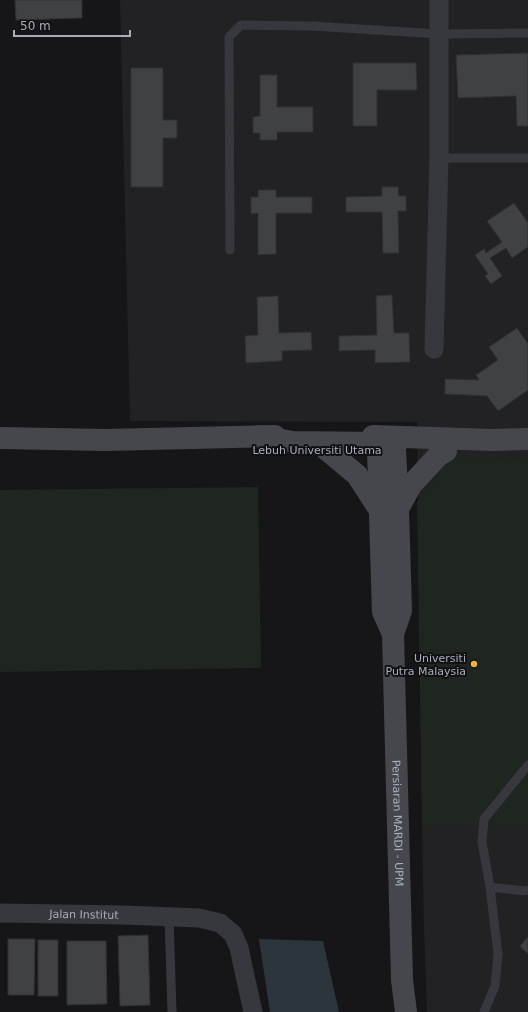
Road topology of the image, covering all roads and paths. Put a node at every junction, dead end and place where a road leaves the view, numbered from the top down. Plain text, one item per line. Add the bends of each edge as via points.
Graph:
1 (439, 0) edge
2 (528, 33) edge
3 (440, 34) junction
4 (439, 158) junction
5 (528, 158) edge
6 (230, 250) dead end
7 (434, 349) dead end
8 (260, 436) junction
9 (0, 438) edge
10 (528, 439) edge
11 (106, 440) junction
12 (492, 440) junction
13 (386, 448) junction
14 (327, 450) junction
15 (446, 451) junction
16 (528, 452) edge
17 (389, 509) junction
18 (528, 765) edge
19 (490, 888) junction
20 (528, 890) edge
21 (0, 913) edge
22 (169, 917) junction
23 (172, 1012) edge
24 (253, 1012) edge
25 (406, 1012) edge
26 (484, 1012) edge

1 - 3 street
2 - 3 lane
3 - 4 street
3 - 6 lane via 312,26 241,25 229,37
4 - 5 lane
4 - 7 street
8 - 11 street, Lebuh Universiti Utama
8 - 12 street, Lebuh Universiti Utama via 386,436
8 - 13 street via 293,442 380,443
9 - 11 street, Lebuh Universiti Utama
10 - 12 street, Lebuh Universiti Utama
11 - 14 street, Lebuh Universiti Utama via 208,450
12 - 13 street via 462,444 391,443
13 - 14 street, Lebuh Universiti Utama
13 - 15 street, Lebuh Universiti Utama
13 - 17 street
14 - 17 street via 357,475
15 - 16 street, Lebuh Universiti Utama
15 - 17 street via 438,456
17 - 25 street, Persiaran MARDI - UPM via 401,611 393,634 402,980
18 - 19 lane via 484,819 482,842
19 - 20 lane
19 - 26 lane via 498,954 495,986
21 - 22 street, Jalan Institut
22 - 23 lane
22 - 24 street, Jalan Institut via 199,918 220,923 233,934 239,948

